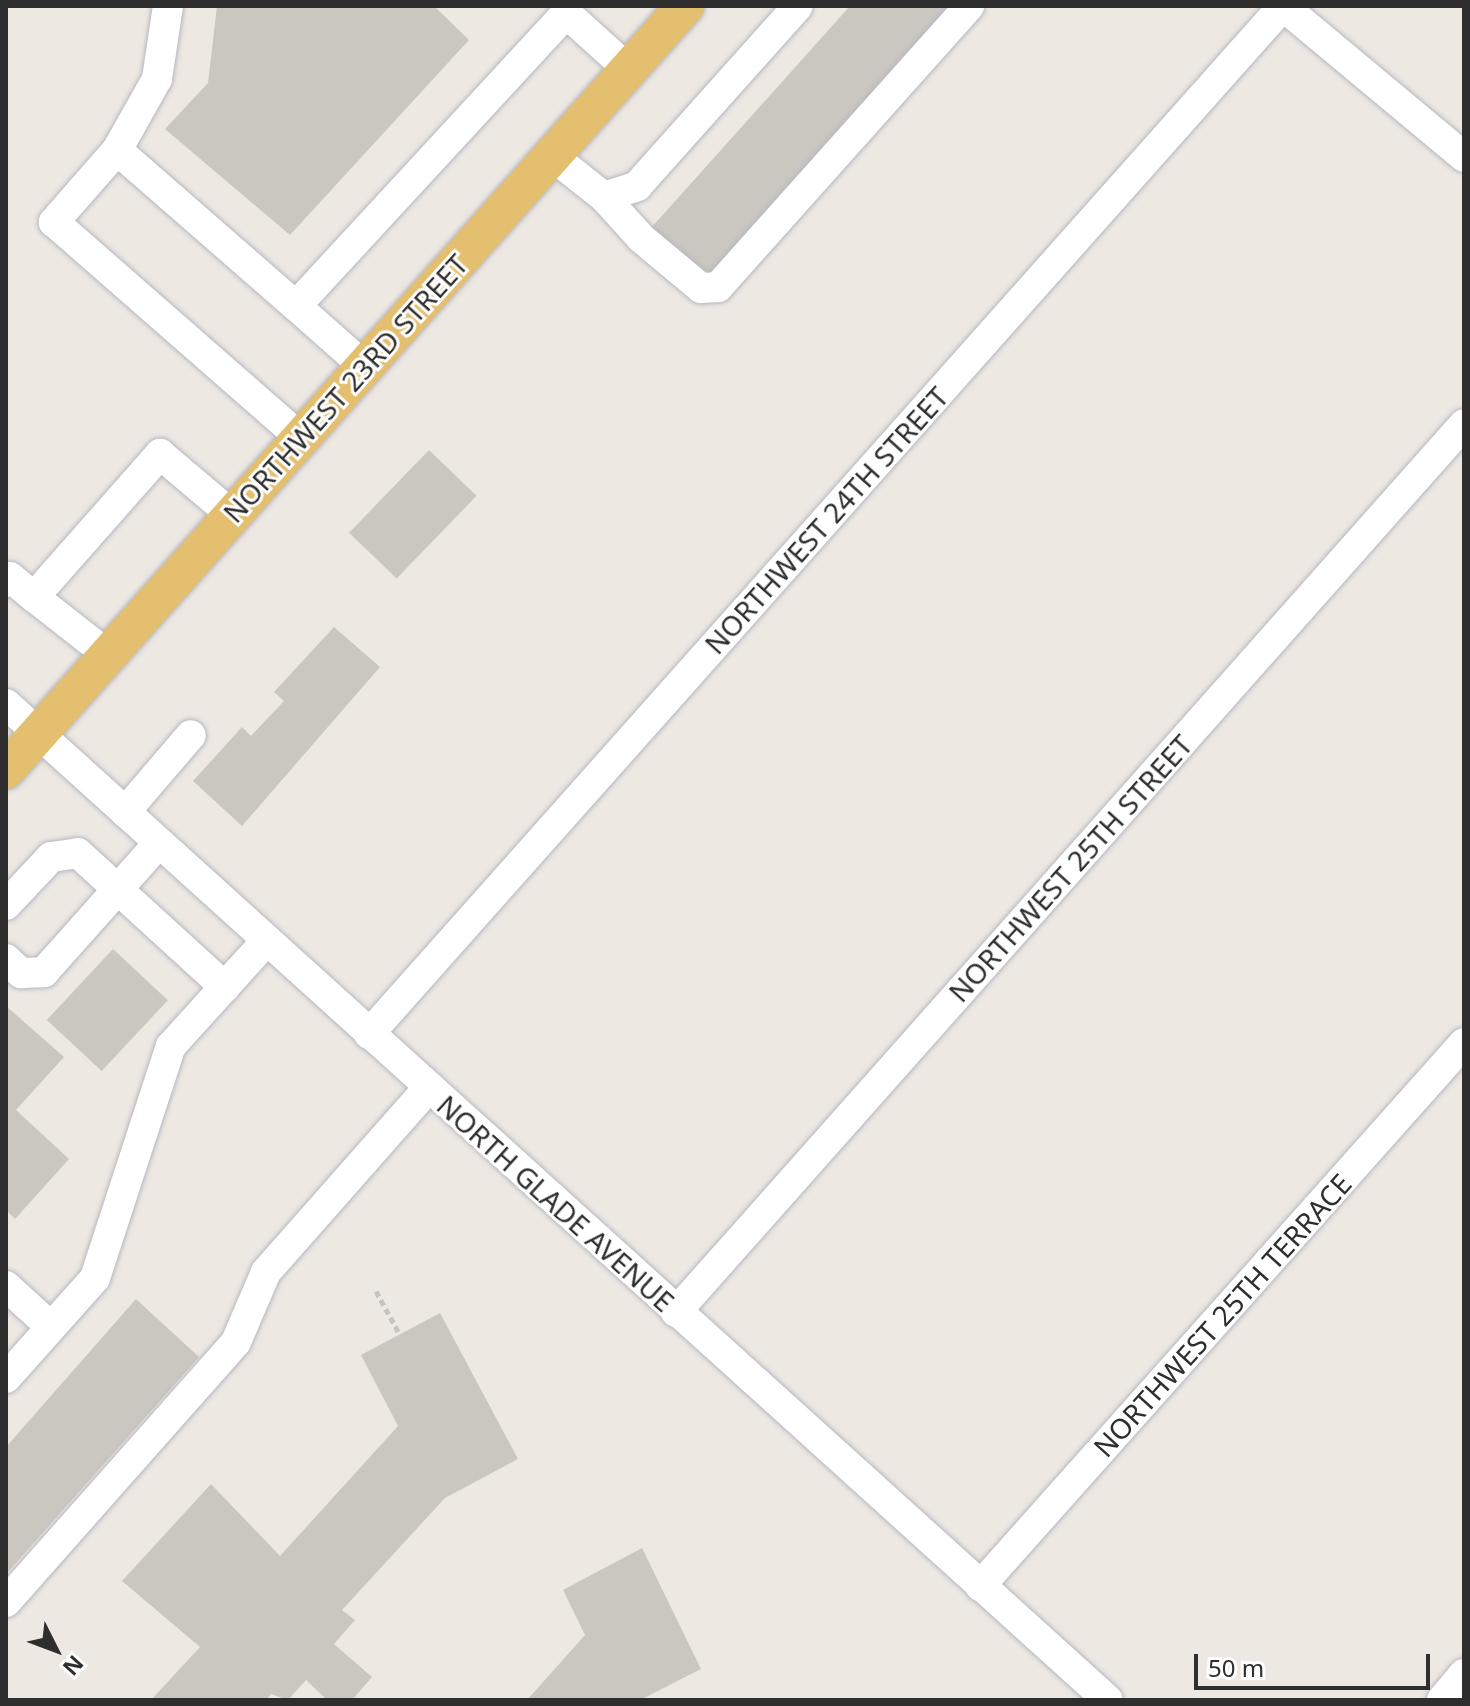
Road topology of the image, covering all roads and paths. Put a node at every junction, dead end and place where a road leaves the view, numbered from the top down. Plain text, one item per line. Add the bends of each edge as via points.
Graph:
1 (168, 6) edge
2 (685, 6) edge
3 (798, 6) edge
4 (969, 6) edge
5 (1283, 6) edge
6 (562, 9) edge
7 (628, 69) junction
8 (117, 150) junction
9 (551, 155) junction
10 (1464, 157) edge
11 (604, 197) junction
12 (296, 306) junction
13 (364, 366) junction
14 (1464, 424) edge
15 (301, 438) junction
16 (232, 515) junction
17 (6, 582) edge
18 (34, 597) junction
19 (108, 655) junction
20 (6, 704) edge
21 (39, 734) junction
22 (191, 735) dead end
23 (6, 770) edge
24 (125, 812) junction
25 (159, 843) junction
26 (117, 889) junction
27 (6, 905) edge
28 (267, 940) junction
29 (6, 959) edge
30 (225, 987) junction
31 (369, 1034) junction
32 (1464, 1043) edge
33 (429, 1087) junction
34 (6, 1286) edge
35 (376, 1291) dead end
36 (676, 1312) junction
37 (51, 1327) junction
38 (400, 1335) dead end
39 (6, 1378) edge
40 (980, 1586) junction
41 (6, 1602) edge
42 (1464, 1674) edge
43 (1108, 1700) edge
44 (1442, 1700) edge

1 - 8 street via 157,79
2 - 7 main road, NORTHWEST 23RD STREET
3 - 11 street via 637,186
4 - 11 street via 718,287 701,288 641,238
5 - 10 street
5 - 31 street, NORTHWEST 24TH STREET
6 - 7 street
6 - 12 street
7 - 9 main road, NORTHWEST 23RD STREET
8 - 12 street
8 - 15 street via 54,222
9 - 11 street
9 - 13 main road, NORTHWEST 23RD STREET
12 - 13 street
13 - 15 main road, NORTHWEST 23RD STREET
14 - 36 street, NORTHWEST 25TH STREET
15 - 16 main road, NORTHWEST 23RD STREET
16 - 18 street via 160,454
16 - 19 main road, NORTHWEST 23RD STREET
17 - 18 street via 10,577
18 - 19 street
19 - 21 main road, NORTHWEST 23RD STREET
20 - 21 street, NORTH GLADE AVENUE
21 - 23 main road, NORTHWEST 23RD STREET
21 - 24 street, NORTH GLADE AVENUE
22 - 24 street
24 - 25 street, NORTH GLADE AVENUE
25 - 26 street
25 - 28 street, NORTH GLADE AVENUE
26 - 27 street via 78,853 65,851 51,857
26 - 29 street via 44,972 21,973
26 - 30 street
28 - 30 street
28 - 31 street, NORTH GLADE AVENUE
30 - 37 street via 171,1046 95,1278
31 - 33 street, NORTH GLADE AVENUE
32 - 40 street, NORTHWEST 25TH TERRACE
33 - 36 street, NORTH GLADE AVENUE
33 - 41 street via 266,1272 236,1342
34 - 37 street
35 - 38 path
36 - 40 street, NORTH GLADE AVENUE
37 - 39 street
40 - 43 street, NORTH GLADE AVENUE
42 - 44 street

